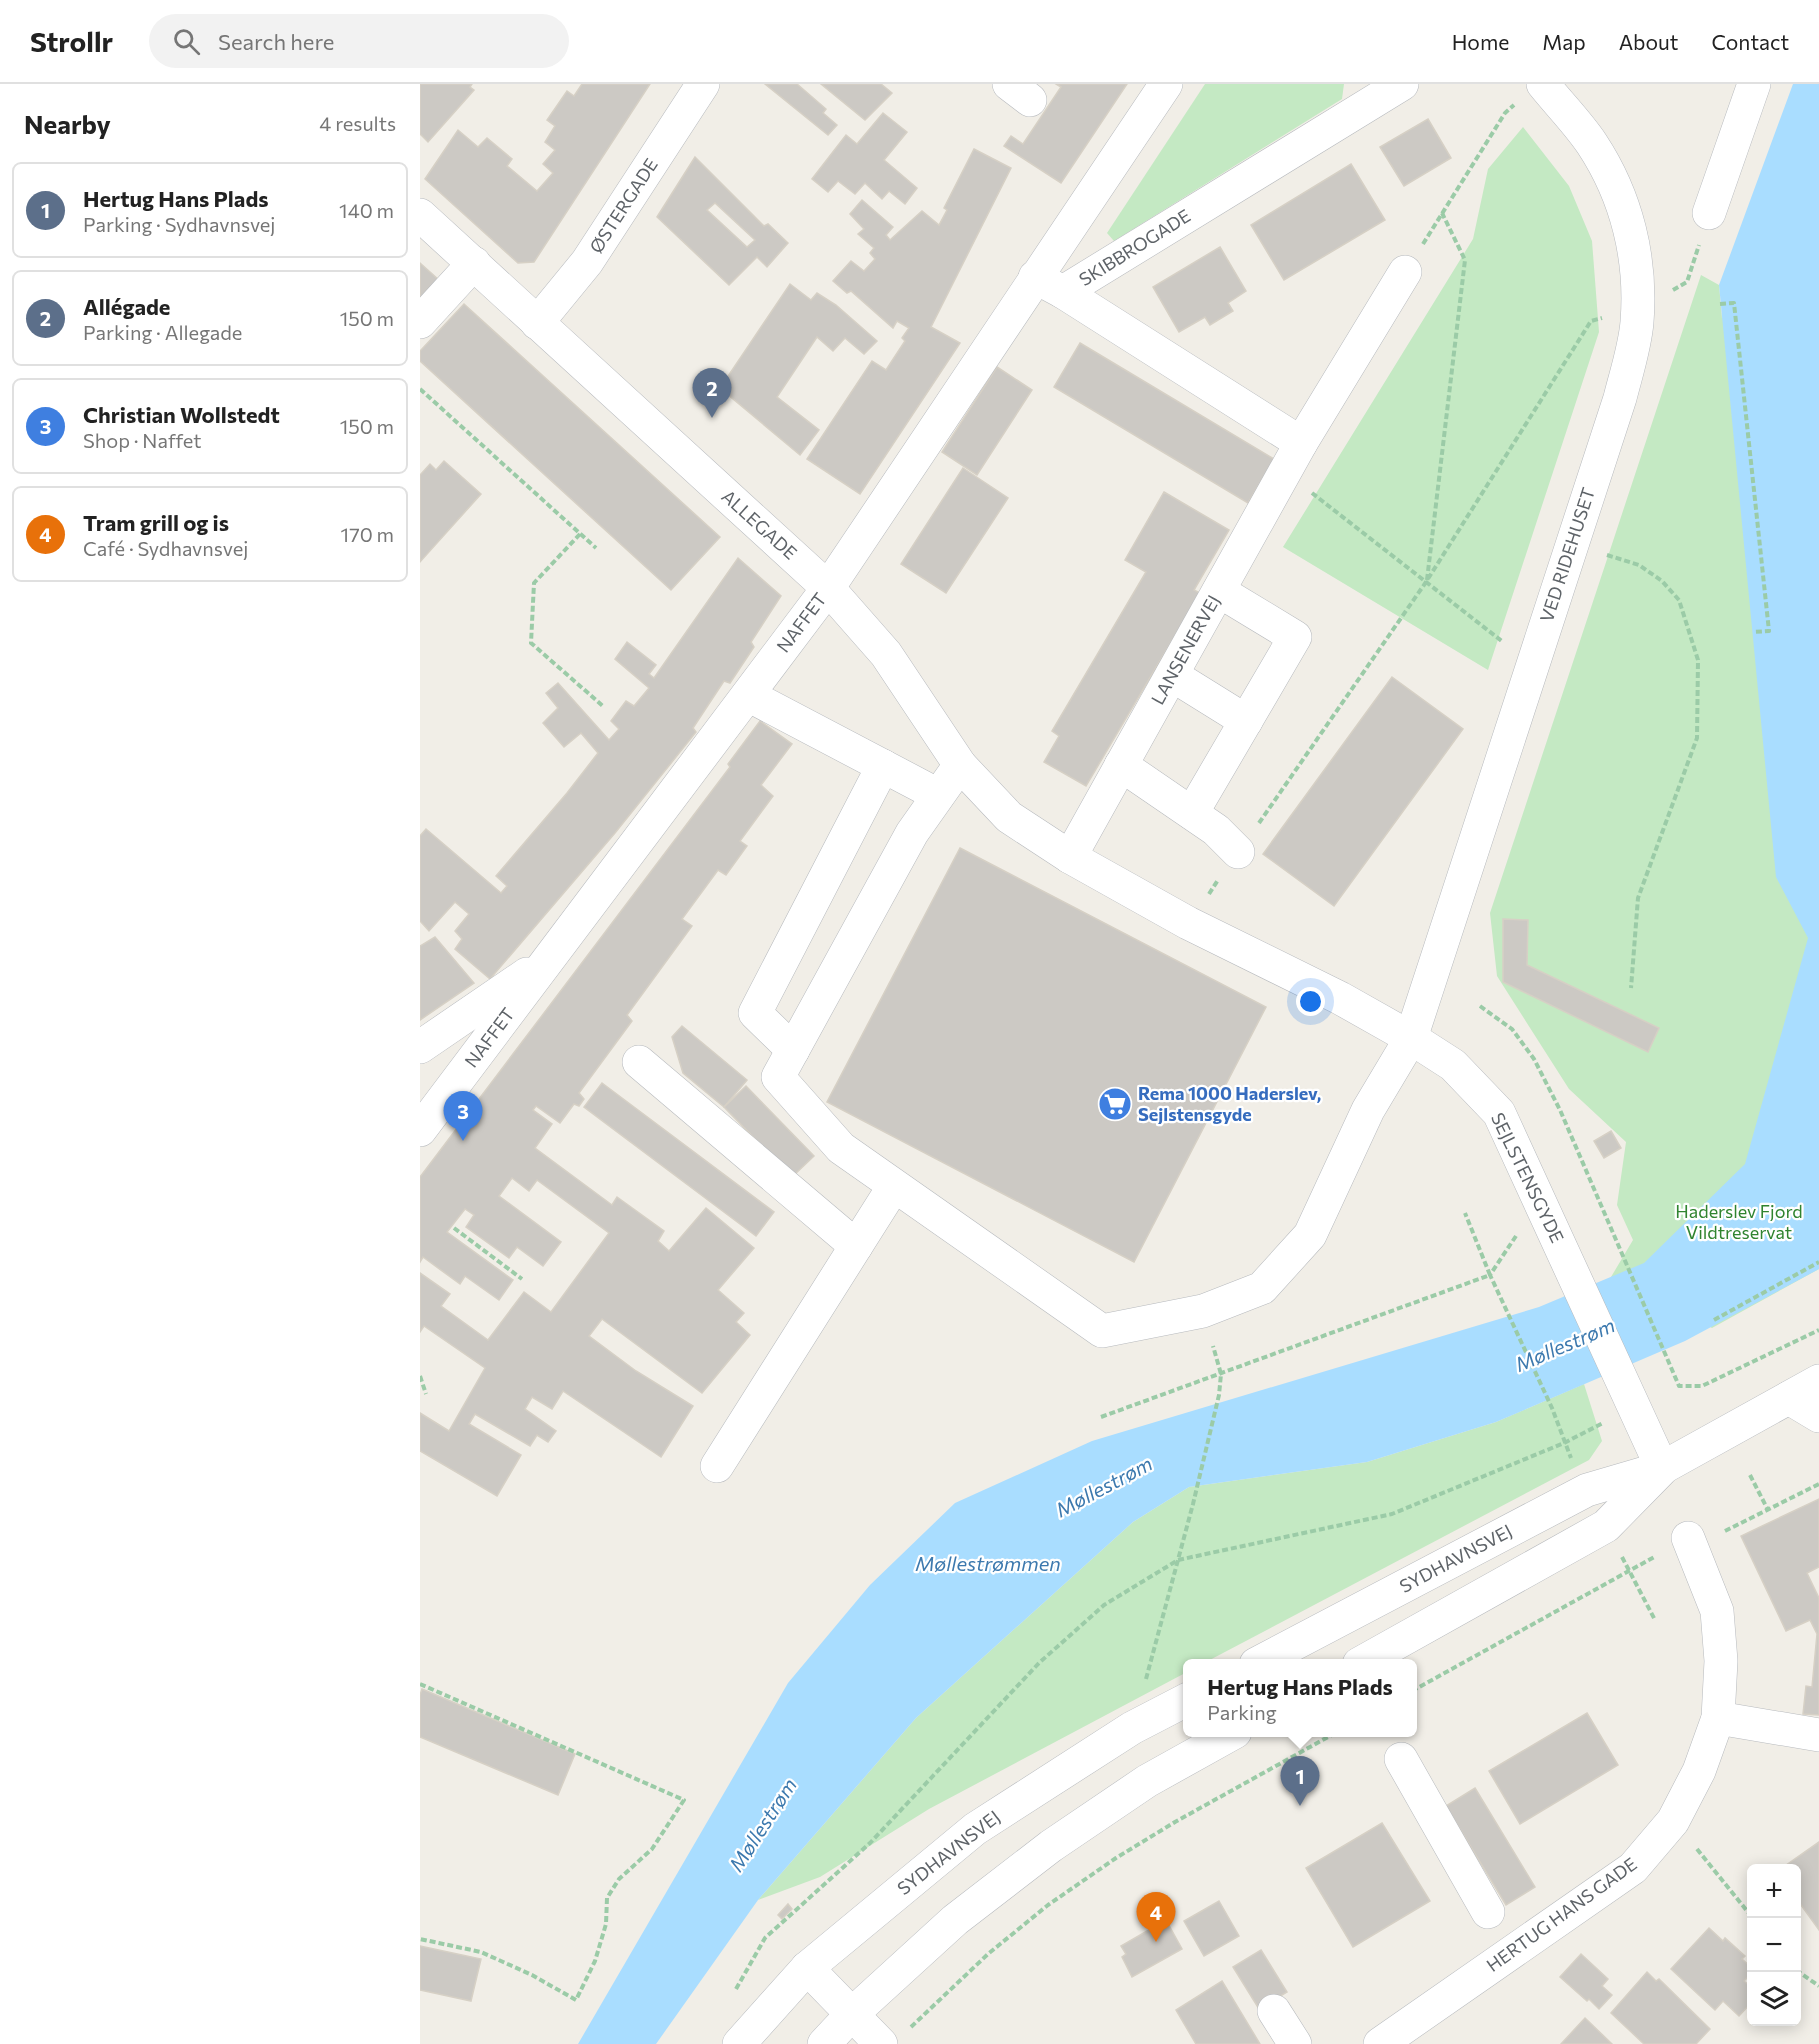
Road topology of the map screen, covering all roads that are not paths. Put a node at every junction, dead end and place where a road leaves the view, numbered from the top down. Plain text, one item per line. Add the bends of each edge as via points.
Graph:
1 (703, 84) edge
2 (1166, 84) edge
3 (1402, 84) edge
4 (1754, 84) edge
5 (1532, 91) edge
6 (1709, 213) road end
7 (420, 214) edge
8 (474, 263) junction
9 (1405, 272) road end
10 (1049, 285) junction
11 (420, 322) edge
12 (537, 323) junction
13 (1301, 443) junction
14 (828, 588) junction
15 (1219, 591) junction
16 (1172, 675) junction
17 (748, 695) junction
18 (1246, 721) junction
19 (960, 765) junction
20 (1121, 765) junction
21 (883, 766) junction
22 (939, 795) junction
23 (1192, 813) junction
24 (1238, 852) road end
25 (1070, 857) junction
26 (551, 958) junction
27 (1411, 1038) junction
28 (420, 1047) edge
29 (793, 1050) junction
30 (639, 1062) dead end
31 (423, 1122) edge
32 (894, 1186) junction
33 (856, 1246) junction
34 (1819, 1381) edge
35 (1789, 1398) junction
36 (1819, 1416) edge
37 (717, 1466) dead end
38 (1662, 1468) junction
39 (1690, 1543) road end
40 (1266, 1659) edge
41 (1368, 1659) edge
42 (1183, 1702) edge
43 (1718, 1718) junction
44 (1819, 1735) edge
45 (1226, 1737) edge
46 (1401, 1759) dead end
47 (1488, 1911) dead end
48 (807, 1968) junction
49 (1274, 2012) dead end
50 (852, 2014) junction
51 (895, 2037) edge
52 (739, 2044) edge
53 (824, 2044) edge
54 (1295, 2044) edge
55 (1380, 2044) edge

1 - 12 street, ØSTERGADE via 587,262
2 - 10 street
3 - 10 street, SKIBBROGADE
4 - 6 street
5 - 27 street, VED RIDEHUSET via 1591,144 1613,181 1628,222 1637,265 1637,324 1620,398
7 - 8 street, ALLEGADE
8 - 11 street
8 - 12 street, ALLEGADE
9 - 13 street, LANSENERVEJ
10 - 13 street
10 - 14 street, NAFFET
12 - 14 street, ALLEGADE
13 - 15 street, LANSENERVEJ
14 - 17 street, NAFFET
14 - 19 street, ALLEGADE via 886,654
15 - 16 street, LANSENERVEJ
15 - 18 street via 1295,637
16 - 18 street
16 - 20 street, LANSENERVEJ
17 - 21 street
17 - 26 street, NAFFET
18 - 23 street
19 - 22 street
19 - 25 street, ALLEGADE via 1009,817
20 - 23 street
20 - 25 street, LANSENERVEJ
21 - 22 street
21 - 29 street via 755,1013
22 - 29 street via 912,832
23 - 24 street
25 - 27 street, SEJLSTENSGYDE
26 - 28 street, NAFFET
26 - 31 street, NAFFET
27 - 32 street, VED RIDEHUSET via 1368,1110 1310,1235 1262,1288 1203,1311 1102,1331
27 - 38 street, SEJLSTENSGYDE via 1453,1065 1499,1113
29 - 32 street, VED RIDEHUSET via 778,1077 841,1148
30 - 33 street
32 - 33 street
33 - 37 street
34 - 35 street, SYDHAVNSVEJ
35 - 36 street
35 - 38 street, SYDHAVNSVEJ
38 - 40 street, SYDHAVNSVEJ via 1587,1490
38 - 41 street, SYDHAVNSVEJ via 1606,1526
39 - 43 street, HERTUG HANS GADE via 1717,1611 1721,1661
42 - 48 street, SYDHAVNSVEJ via 1132,1728 975,1829
43 - 44 street
43 - 55 street, HERTUG HANS GADE via 1699,1771 1674,1821 1633,1868
45 - 50 street via 1147,1781 1051,1846 955,1920
46 - 47 street
48 - 50 street
48 - 52 street, SYDHAVNSVEJ
49 - 54 street
50 - 51 street
50 - 53 street

